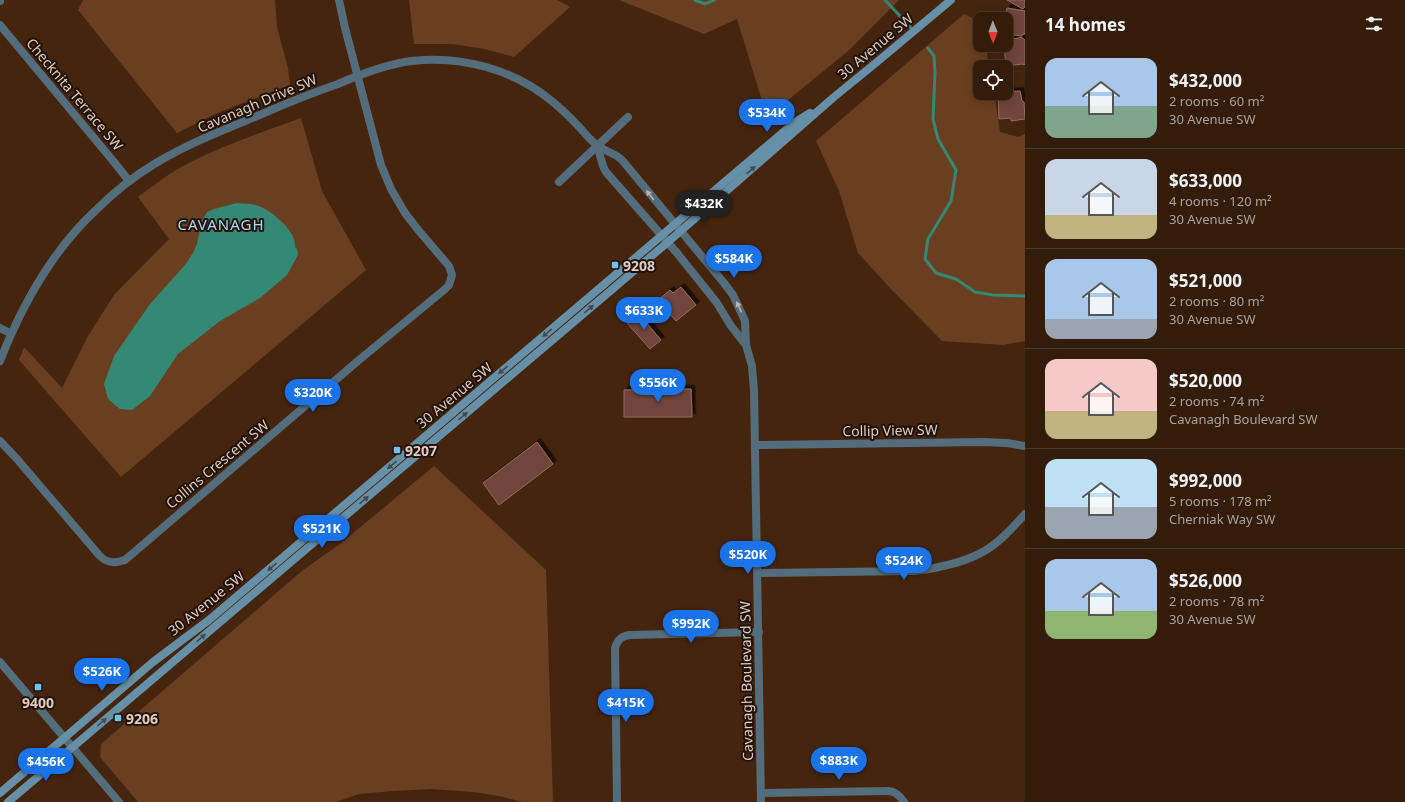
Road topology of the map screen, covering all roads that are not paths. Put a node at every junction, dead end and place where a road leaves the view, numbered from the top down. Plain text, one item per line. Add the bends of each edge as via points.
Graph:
1 (340, 0) edge
2 (951, 0) edge
3 (0, 25) edge
4 (358, 76) junction
5 (834, 97) junction
6 (628, 116) dead end
7 (597, 146) junction
8 (129, 181) junction
9 (559, 182) dead end
10 (675, 225) junction
11 (681, 231) junction
12 (662, 236) junction
13 (668, 242) junction
14 (0, 328) edge
15 (10, 333) junction
16 (746, 345) junction
17 (0, 360) edge
18 (0, 441) edge
19 (756, 445) junction
20 (1025, 446) edge
21 (1025, 514) edge
22 (758, 574) junction
23 (759, 632) junction
24 (0, 664) edge
25 (65, 738) junction
26 (72, 747) junction
27 (0, 793) edge
28 (761, 793) junction
29 (8, 802) edge
30 (119, 802) edge
31 (617, 802) edge
32 (761, 802) edge
33 (904, 802) edge

1 - 4 street, Collins Crescent SW
2 - 5 main road, 30 Avenue SW
3 - 8 street, Checknita Terrace SW
4 - 7 street, Cavanagh Drive SW via 411,61 457,61 495,69 544,95 576,123
4 - 8 street, Cavanagh Drive SW via 282,105 190,145 155,163
4 - 18 street, Collins Crescent SW via 379,158 391,189 412,222 451,270 451,280 444,290 120,562 108,562 98,555
5 - 10 main road, 30 Avenue SW via 794,124
11 -> 5 main road, 30 Avenue SW
6 - 7 street
7 - 9 street
10 -> 7 street, Cavanagh Drive SW via 617,156
7 - 12 street, Cavanagh Drive SW via 606,172
8 - 15 street, Cavanagh Drive SW via 94,211 66,242 40,280
10 - 11 street, Cavanagh Drive SW
10 - 12 main road, 30 Avenue SW
11 - 13 main road, 30 Avenue SW
16 -> 11 street, Cavanagh Drive SW via 745,321 733,295
12 - 13 street, Cavanagh Drive SW
12 -> 25 main road, 30 Avenue SW via 209,620 153,662
13 - 16 street, Cavanagh Drive SW via 717,303
26 -> 13 main road, 30 Avenue SW
14 - 15 street
15 - 17 street, Cavanagh Drive SW
16 - 19 street, Cavanagh Boulevard SW via 753,378
19 - 20 street, Collip View SW via 1007,442
19 - 22 street, Cavanagh Boulevard SW
21 - 22 street via 986,550 953,564 932,569
22 - 23 street, Cavanagh Boulevard SW
23 - 28 street, Cavanagh Boulevard SW
23 - 31 street via 630,635 619,639 615,648
24 - 25 street
25 - 26 street
25 - 27 main road, 30 Avenue SW
26 - 29 main road, 30 Avenue SW
26 - 30 street
28 - 32 street, Cavanagh Boulevard SW
28 - 33 street via 892,791

